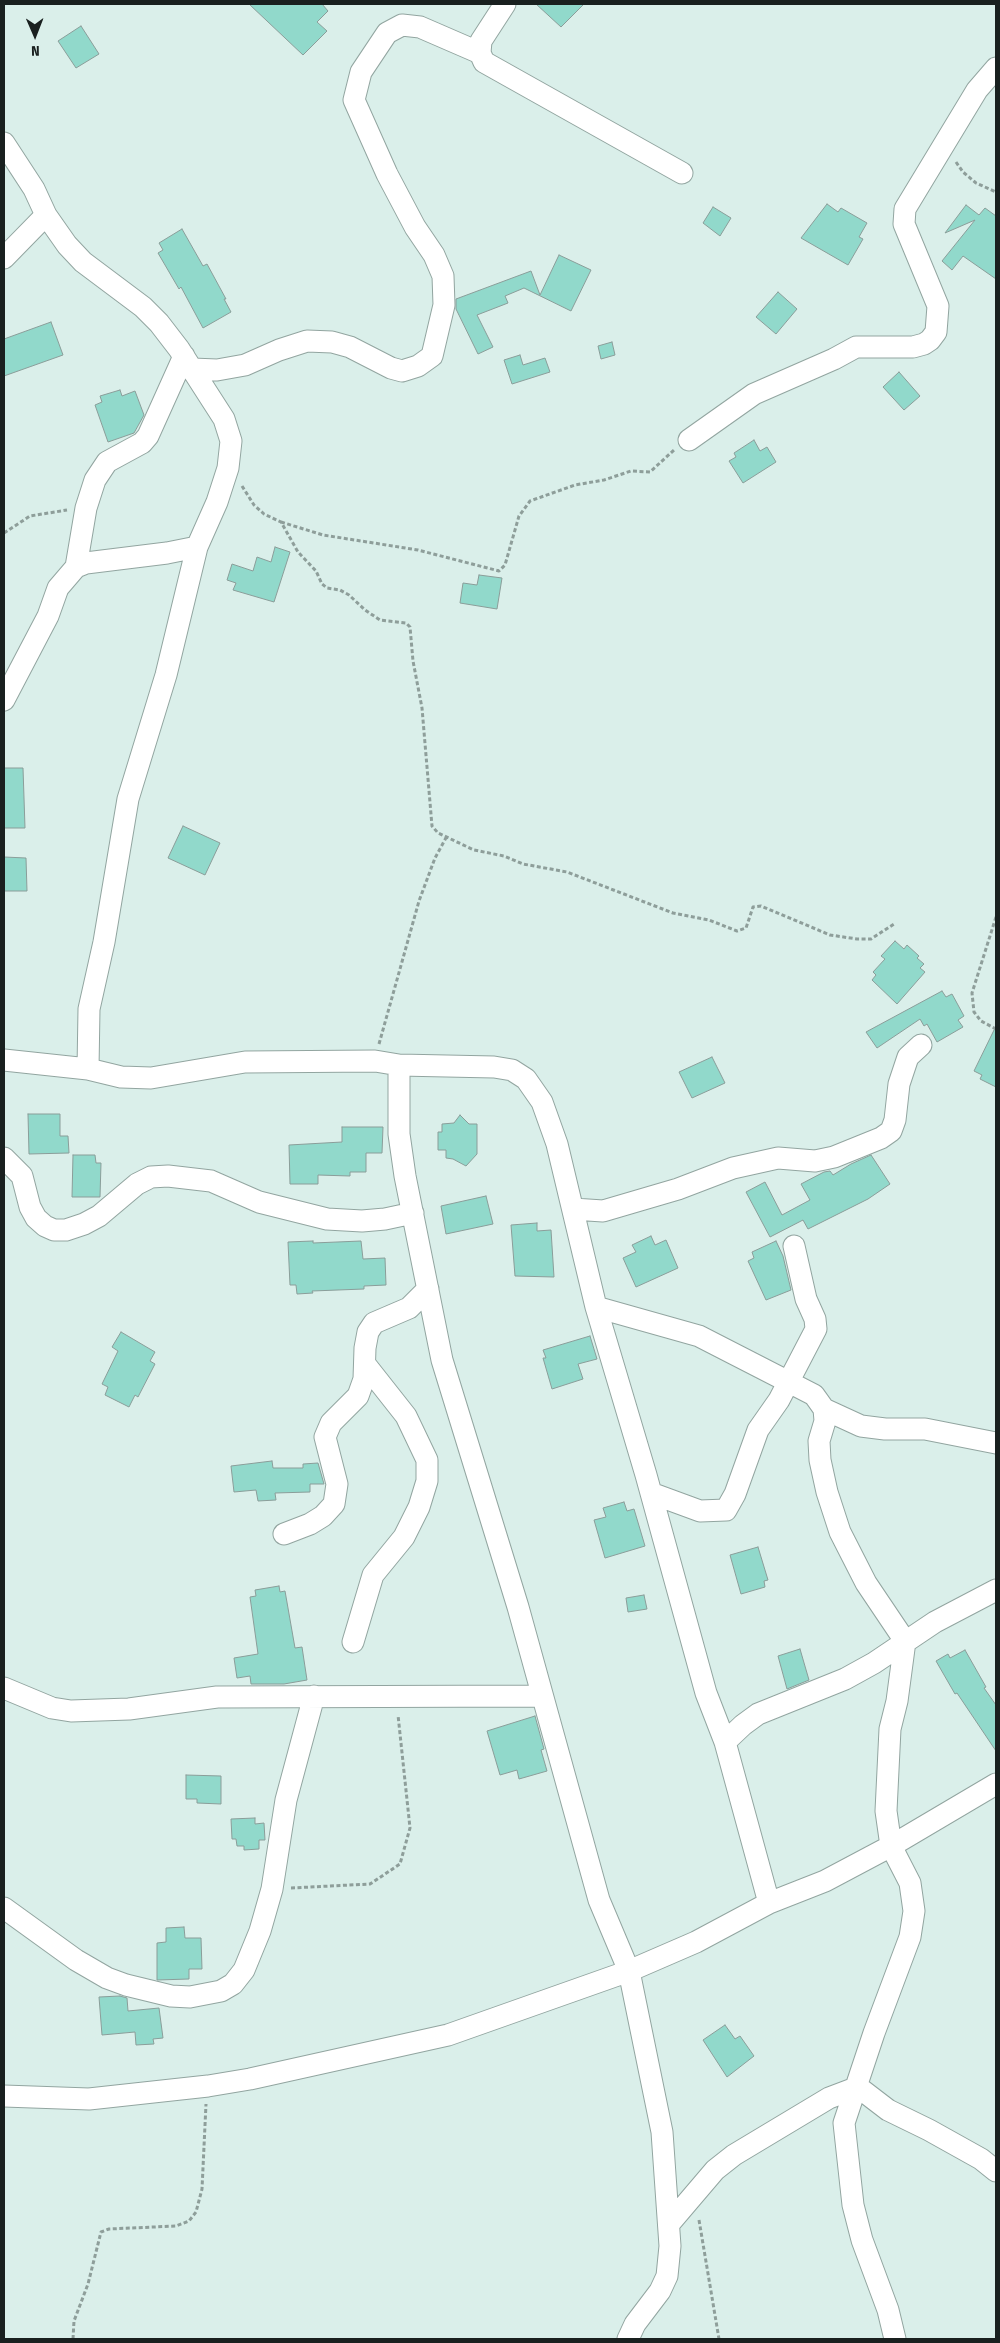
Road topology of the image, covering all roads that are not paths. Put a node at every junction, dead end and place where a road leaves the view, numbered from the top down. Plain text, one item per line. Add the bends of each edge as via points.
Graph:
1 (505, 4) edge
2 (480, 53) junction
3 (996, 68) edge
4 (4, 143) edge
5 (682, 173) dead end
6 (46, 215) junction
7 (4, 258) edge
8 (188, 362) junction
9 (689, 440) road end
10 (197, 547) junction
11 (76, 567) junction
12 (4, 700) edge
13 (921, 1045) dead end
14 (4, 1060) edge
15 (399, 1065) junction
16 (88, 1070) junction
17 (4, 1158) edge
18 (573, 1208) junction
19 (413, 1213) junction
20 (794, 1246) dead end
21 (428, 1289) junction
22 (596, 1307) junction
23 (365, 1364) junction
24 (790, 1381) junction
25 (824, 1408) junction
26 (996, 1443) edge
27 (651, 1493) junction
28 (284, 1534) dead end
29 (996, 1590) edge
30 (905, 1641) junction
31 (353, 1642) dead end
32 (4, 1688) edge
33 (314, 1696) junction
34 (542, 1696) junction
35 (725, 1742) junction
36 (996, 1784) edge
37 (891, 1846) junction
38 (769, 1903) junction
39 (4, 1908) edge
40 (629, 1971) junction
41 (858, 2087) junction
42 (4, 2096) edge
43 (996, 2171) edge
44 (669, 2224) junction
45 (628, 2339) edge
46 (895, 2339) edge

1 - 2 street via 480,41
2 - 5 street via 490,67
2 - 8 street via 420,27 402,26 387,33 361,72 354,100 387,174 443,276 444,305 432,356 418,366 402,370 341,344 307,341 245,365 217,370
3 - 9 street via 977,90 905,209 904,224 938,306 936,332 930,340 913,347 856,347 834,360 754,394
4 - 6 street via 34,189
6 - 7 street
6 - 8 street via 83,262 159,323
8 - 10 street via 224,419 231,441 228,468
8 - 11 street via 148,436 142,443 107,462 95,480
10 - 11 street
10 - 16 street via 166,675 128,799 104,942 89,1009
11 - 12 street via 58,588 48,616
13 - 18 street via 908,1057 899,1084 895,1120 891,1131 881,1138 834,1158 816,1161 778,1158 733,1168 678,1189 603,1211
14 - 16 street
15 - 16 street via 375,1061 245,1062 151,1078 121,1077
15 - 18 street via 494,1067 512,1070 526,1079 542,1102 557,1144
15 - 19 street via 399,1134
17 - 19 street via 22,1176 36,1218 54,1230 84,1224 99,1216 137,1184 151,1177 168,1176 211,1181 259,1202 327,1219 385,1220
18 - 22 street
19 - 21 street
20 - 24 street via 816,1329
21 - 23 street via 409,1308 374,1323 368,1332
21 - 34 street via 442,1360
22 - 24 street via 699,1336
22 - 27 street
23 - 28 street via 358,1396 331,1423 325,1437 337,1484 334,1504 310,1524
23 - 31 street via 406,1416 427,1460 427,1481 404,1537 373,1575
24 - 25 street via 814,1394
24 - 27 street via 758,1430 726,1510 700,1511
25 - 26 street via 861,1426 925,1429
25 - 30 street via 820,1460 840,1532 866,1583
27 - 35 street via 706,1693
29 - 30 street
30 - 35 street via 845,1679 758,1714
30 - 37 street via 887,1763 886,1811
32 - 33 street via 52,1708 71,1711 129,1709 217,1697
33 - 34 street
33 - 39 street via 286,1800 272,1889 244,1970 233,1984 221,1991 190,1997 126,1986 76,1960
34 - 40 street via 600,1900
35 - 38 street
36 - 37 street
37 - 38 street via 825,1880
37 - 41 street via 910,1883 914,1911 910,1937 874,2033
38 - 40 street via 696,1942
40 - 42 street via 448,2035 284,2072 208,2086 89,2099
40 - 44 street via 662,2132
41 - 43 street via 888,2110 981,2159
41 - 44 street via 829,2098 734,2155 715,2170
41 - 46 street via 844,2123 853,2204
44 - 45 street via 667,2276

